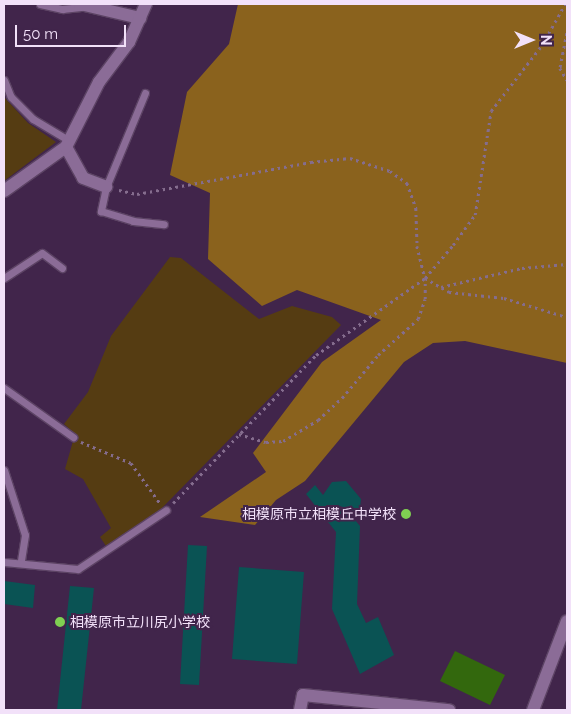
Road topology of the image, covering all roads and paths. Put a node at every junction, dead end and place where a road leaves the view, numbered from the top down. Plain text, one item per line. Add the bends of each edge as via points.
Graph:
1 (40, 4) edge
2 (146, 4) edge
3 (565, 4) edge
4 (81, 5) edge
5 (140, 18) junction
6 (567, 33) edge
7 (4, 80) edge
8 (567, 80) edge
9 (145, 94) dead end
10 (67, 143) junction
11 (106, 187) junction
12 (4, 191) edge
13 (164, 224) dead end
14 (567, 264) edge
15 (62, 268) dead end
16 (4, 278) edge
17 (424, 278) junction
18 (440, 287) junction
19 (567, 317) edge
20 (4, 388) edge
21 (239, 434) junction
22 (73, 437) joint
23 (4, 470) edge
24 (166, 510) junction
25 (21, 561) junction
26 (4, 562) edge
27 (567, 621) edge
28 (300, 710) edge
29 (449, 710) edge
30 (533, 710) edge

1 - 4 lane via 62,9
2 - 5 street
3 - 17 path via 542,45 491,111 476,216
4 - 5 street via 102,7
5 - 10 street via 129,42 99,82
6 - 8 path via 560,68
7 - 10 lane via 11,97 33,119
9 - 11 lane
10 - 11 street via 83,178
10 - 12 street
11 - 13 lane via 101,212 133,221
11 - 17 path via 136,194 350,158 390,171 407,182 416,208 417,246
14 - 18 path via 522,268
15 - 16 lane via 42,254
17 - 18 path
17 - 21 path via 316,355
17 - 21 path via 425,299 418,319 378,355 342,398 318,420 284,441 266,442
18 - 19 path via 449,292 504,298
20 - 22 lane
21 - 24 path
22 - 24 path via 99,452 131,462
23 - 25 lane via 25,535
24 - 25 lane via 78,569
25 - 26 lane
27 - 30 street
28 - 29 street via 303,695

